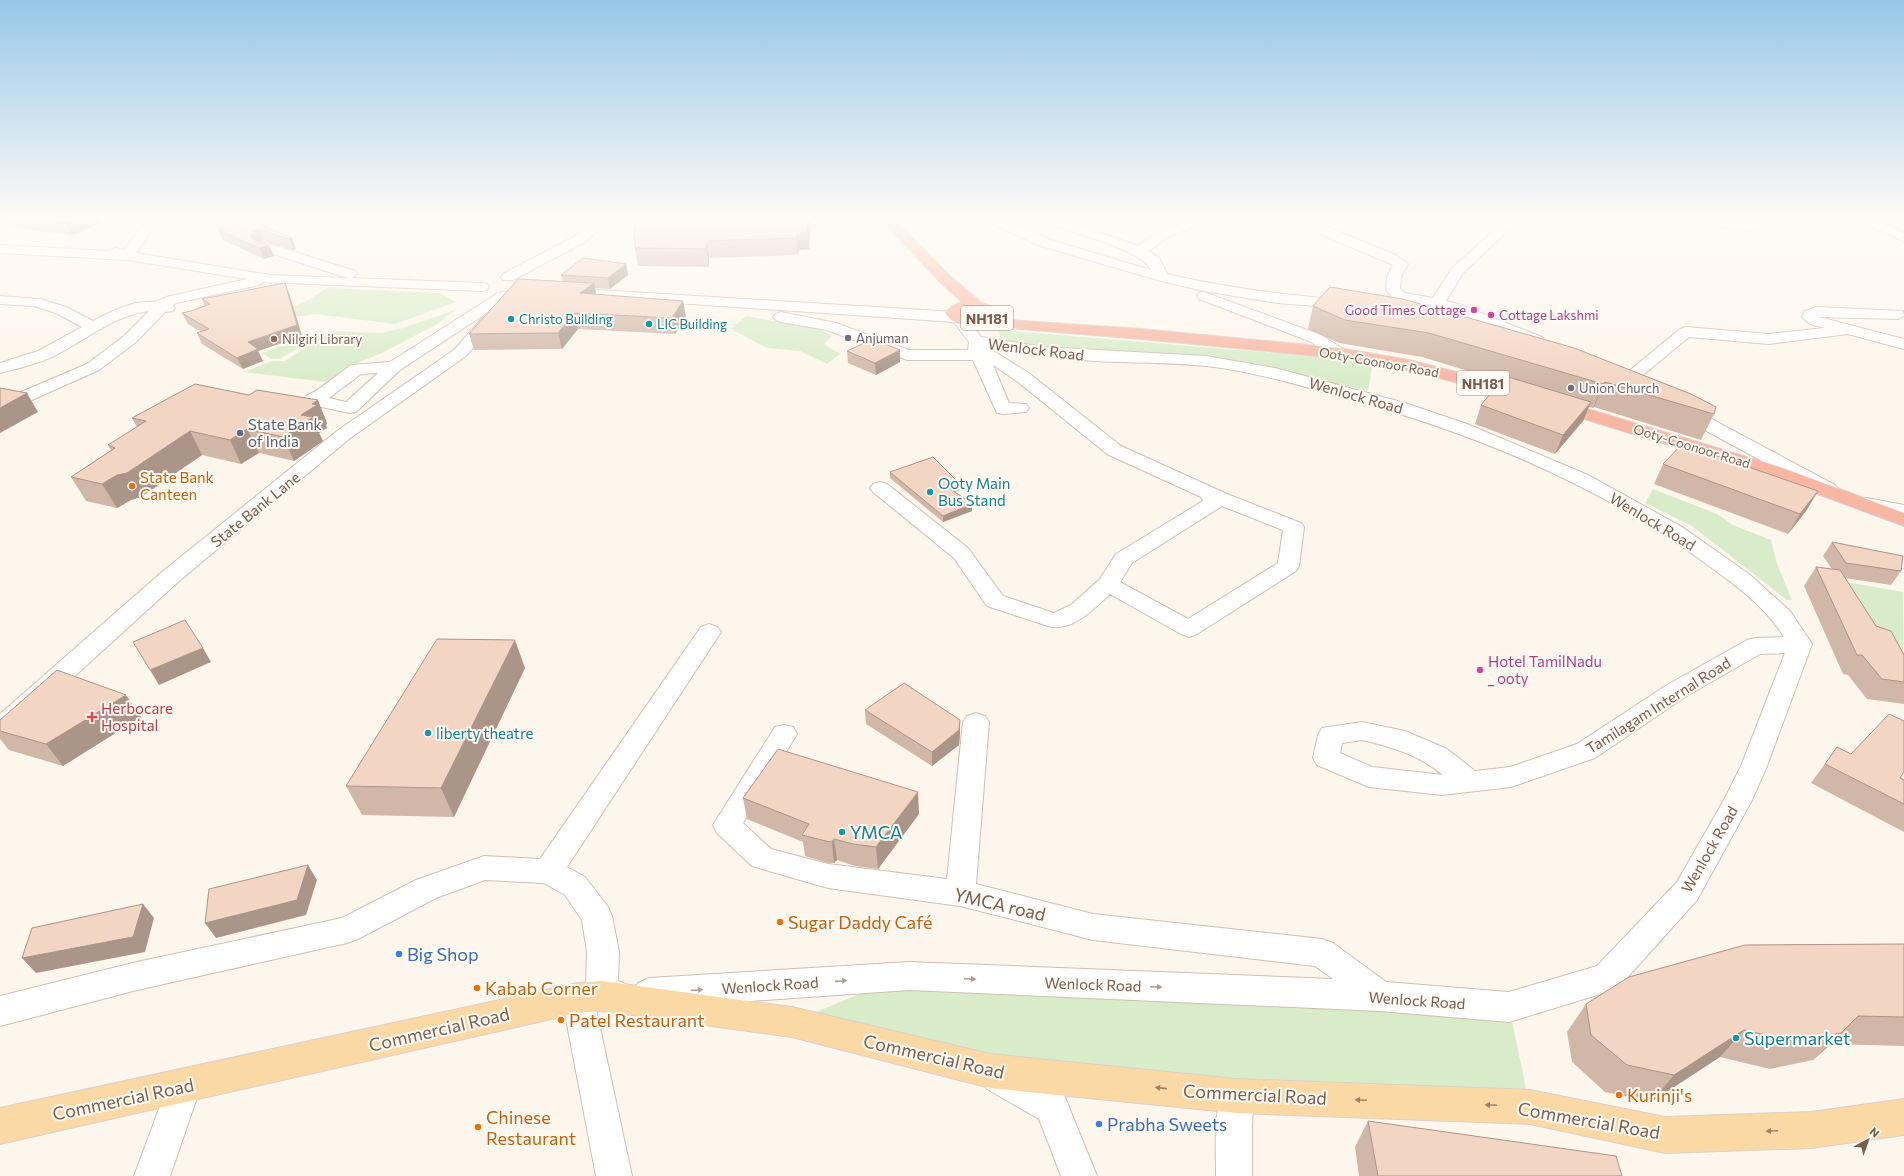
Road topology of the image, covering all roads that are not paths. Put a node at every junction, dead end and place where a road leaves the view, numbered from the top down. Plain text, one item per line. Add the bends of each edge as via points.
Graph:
1 (238, 274) edge
2 (532, 274) edge
3 (940, 274) edge
4 (1150, 274) edge
5 (1160, 274) edge
6 (1396, 274) edge
7 (1455, 274) edge
8 (1161, 277) junction
9 (270, 279) junction
10 (945, 279) junction
11 (530, 282) edge
12 (482, 287) junction
13 (510, 290) junction
14 (551, 291) edge
15 (0, 300) edge
16 (1437, 304) junction
17 (162, 306) junction
18 (976, 306) junction
19 (1362, 307) edge
20 (744, 310) dead end
21 (182, 312) edge
22 (990, 313) junction
23 (1898, 314) dead end
24 (1044, 327) junction
25 (93, 328) junction
26 (967, 328) junction
27 (1846, 330) junction
28 (1904, 344) edge
29 (1548, 346) edge
30 (1339, 353) junction
31 (394, 367) dead end
32 (0, 368) edge
33 (1624, 383) edge
34 (0, 401) edge
35 (1020, 408) dead end
36 (1677, 408) edge
37 (880, 488) dead end
38 (1828, 489) junction
39 (1208, 492) junction
40 (1867, 504) junction
41 (1904, 511) edge
42 (1904, 520) edge
43 (1108, 584) junction
44 (709, 632) dead end
45 (1800, 644) junction
46 (976, 722) dead end
47 (0, 729) edge
48 (784, 734) dead end
49 (1470, 782) junction
50 (548, 871) junction
51 (960, 893) junction
52 (1380, 996) junction
53 (590, 997) junction
54 (0, 1011) edge
55 (990, 1071) junction
56 (184, 1086) junction
57 (1237, 1096) junction
58 (1904, 1117) edge
59 (0, 1126) edge
60 (152, 1176) edge
61 (614, 1176) edge
62 (1079, 1176) edge
63 (1234, 1176) edge

1 - 9 street
2 - 13 street
3 - 10 highway, NH181
4 - 8 street
5 - 8 street
6 - 16 street via 1393,290 1400,296
7 - 16 street
8 - 19 street via 1277,299
8 - 30 street via 1180,287 1315,338
9 - 12 street
9 - 17 street via 178,298
10 - 18 highway, NH181
10 - 26 highway, NH181 via 947,301
11 - 13 street via 522,278
12 - 13 street via 496,279
12 - 13 street via 483,293 494,296
13 - 31 street
13 - 47 street, State Bank Lane via 460,353 343,435 170,578
14 - 26 street
15 - 25 street via 34,302 61,310
16 - 29 street via 1475,315
17 - 21 street
17 - 25 street via 131,308
17 - 34 street via 130,339 92,367 17,400
18 - 22 highway, NH181 via 986,308
18 - 26 highway, NH181 via 963,306 957,309
20 - 26 street via 831,326 907,355
22 - 24 highway, NH181
22 - 26 highway, NH181 via 988,318
23 - 27 street via 1810,314 1815,321
24 - 26 highway, Ooty-Coonoor Road / NH181
24 - 30 highway, Ooty-Coonoor Road / NH181
25 - 32 street via 49,353
26 - 35 street via 1003,409
26 - 39 street via 984,352 1024,378 1114,450
26 - 45 street, Wenlock Road via 1065,354 1206,361 1275,373 1399,407 1461,428 1581,479 1675,531 1742,579 1782,616
27 - 28 street
27 - 33 street via 1769,340 1686,332
30 - 38 highway, Ooty-Coonoor Road / NH181 via 1409,365 1487,384
36 - 38 street
37 - 43 street via 961,553 995,600 1056,621 1079,610
38 - 40 highway, Ooty-Coonoor Road / NH181
39 - 43 street via 1214,503 1124,559
39 - 43 street via 1294,527 1288,566 1189,629
40 - 41 street
40 - 42 highway, Ooty-Coonoor Road / NH181
44 - 50 street
45 - 49 street, Tamilagam Internal Road via 1755,646 1676,691 1586,751 1511,777
45 - 52 street, Wenlock Road via 1754,766 1737,802 1687,891 1607,978 1510,1007
46 - 51 street
48 - 51 street, YMCA road via 727,825 762,858 828,876
49 - 49 street, Tamilagam Internal Road via 1442,785 1369,777 1326,758 1331,735 1362,731 1405,741 1438,756
50 - 53 street via 575,886 597,916 603,952
50 - 54 street via 484,868 426,889 346,930 137,976
51 - 52 street, YMCA road via 1093,927 1322,954
53 -> 52 street, Wenlock Road via 909,976
53 - 55 main road, Commercial Road via 792,1022
53 - 56 main road, Commercial Road
53 - 61 street
57 -> 55 main road, Commercial Road
55 - 62 street via 1052,1107
56 - 59 main road, Commercial Road
56 - 60 street
58 -> 57 main road, Commercial Road via 1811,1130 1665,1135 1530,1107
57 - 63 street

